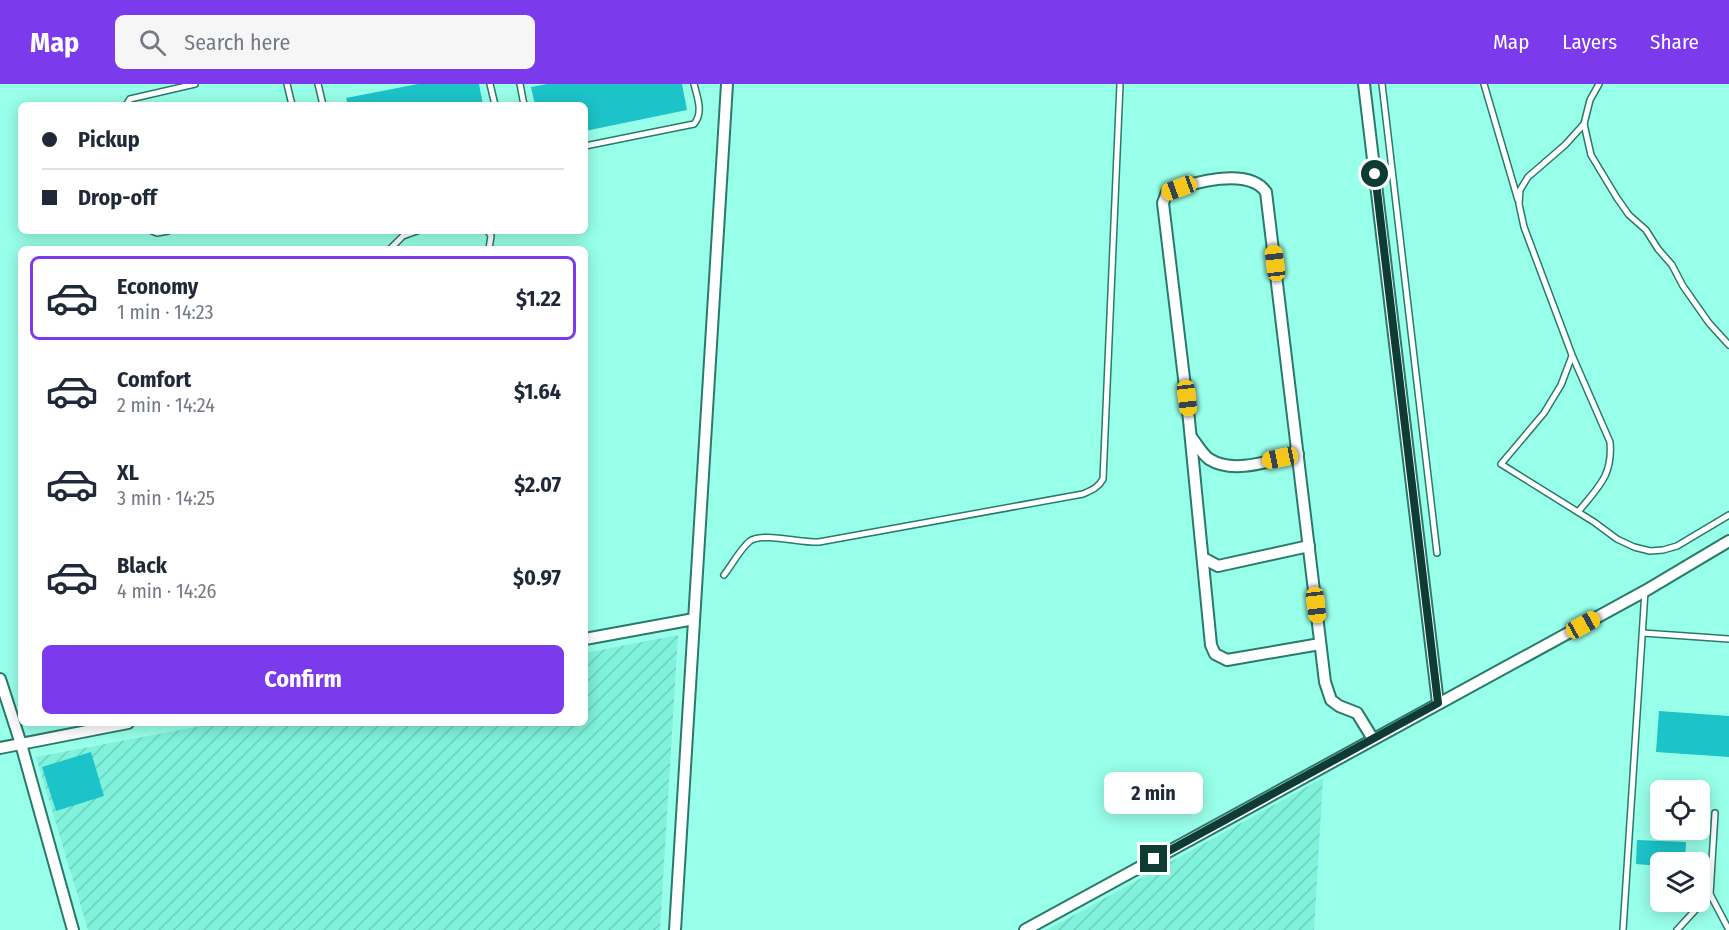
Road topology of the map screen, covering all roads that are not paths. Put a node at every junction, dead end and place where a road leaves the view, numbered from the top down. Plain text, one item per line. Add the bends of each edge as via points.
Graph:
1 (195, 84) edge
2 (287, 84) edge
3 (318, 84) edge
4 (490, 84) edge
5 (520, 84) edge
6 (694, 84) edge
7 (727, 84) edge
8 (1120, 84) edge
9 (1364, 84) edge
10 (1382, 84) edge
11 (1484, 84) edge
12 (1599, 84) edge
13 (128, 102) edge
14 (291, 102) edge
15 (322, 102) edge
16 (494, 102) edge
17 (523, 102) edge
18 (1584, 124) junction
19 (588, 145) edge
20 (1519, 204) junction
21 (409, 234) edge
22 (393, 246) edge
23 (1729, 345) edge
24 (1572, 356) junction
25 (1191, 436) junction
26 (1298, 454) junction
27 (1578, 512) junction
28 (1729, 515) edge
29 (1729, 541) edge
30 (1309, 546) junction
31 (1437, 553) dead end
32 (1203, 558) junction
33 (724, 575) dead end
34 (1645, 591) junction
35 (694, 619) junction
36 (1644, 633) junction
37 (588, 638) edge
38 (1729, 639) edge
39 (1320, 644) junction
40 (0, 679) edge
41 (1438, 703) junction
42 (113, 726) edge
43 (1373, 739) junction
44 (21, 744) junction
45 (0, 748) edge
46 (1715, 813) dead end
47 (1710, 894) joint
48 (1694, 912) edge
49 (73, 930) edge
50 (675, 930) edge
51 (1025, 930) edge
52 (1623, 930) edge
53 (1677, 930) edge
54 (1729, 930) edge

1 - 13 lane
2 - 14 lane
3 - 15 lane
4 - 16 lane
5 - 17 lane
6 - 19 lane via 700,112 694,124
7 - 35 street
8 - 33 lane via 1104,467 1100,484 1083,494 819,542 756,538 748,542
9 - 41 street
10 - 31 lane
11 - 20 lane
12 - 18 lane
18 - 20 lane via 1528,177 1520,190
18 - 23 lane via 1591,155 1617,198 1646,230 1709,323
20 - 24 lane
21 - 22 lane
24 - 27 lane via 1610,442 1611,456 1609,470
24 - 27 lane via 1544,413 1501,464
25 - 26 street via 1207,458 1221,465 1246,465
25 - 26 street via 1163,203 1167,192 1191,183 1252,180 1266,192
25 - 32 street
26 - 30 street
27 - 28 lane via 1617,538 1650,551 1677,546
29 - 34 street
30 - 32 street via 1218,566
30 - 39 street
32 - 39 street via 1215,654 1227,660
34 - 36 lane
34 - 41 street
35 - 37 street
35 - 50 street
36 - 38 lane
36 - 52 lane
39 - 43 street via 1331,700 1357,713
40 - 44 street
41 - 43 street
42 - 44 street
43 - 51 street
44 - 45 street
44 - 49 street
46 - 47 lane
47 - 54 lane
48 - 53 lane

